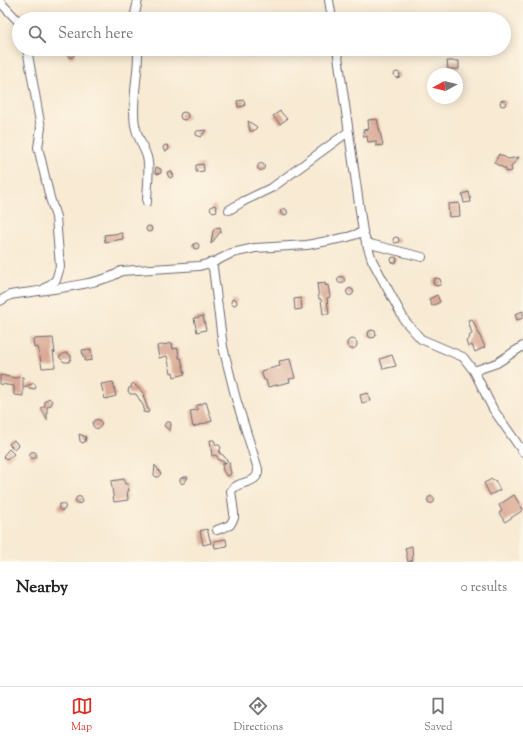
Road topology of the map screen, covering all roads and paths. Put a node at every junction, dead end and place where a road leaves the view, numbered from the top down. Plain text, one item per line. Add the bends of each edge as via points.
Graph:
1 (138, 0) edge
2 (328, 0) edge
3 (0, 2) edge
4 (135, 12) edge
5 (331, 12) edge
6 (12, 15) edge
7 (28, 56) edge
8 (138, 56) edge
9 (337, 56) edge
10 (348, 132) junction
11 (147, 202) dead end
12 (229, 210) dead end
13 (363, 232) junction
14 (366, 243) junction
15 (422, 257) dead end
16 (209, 263) junction
17 (42, 290) junction
18 (10, 294) junction
19 (0, 295) edge
20 (0, 301) edge
21 (523, 346) edge
22 (474, 371) junction
23 (523, 452) edge
24 (217, 530) dead end

1 - 4 street
2 - 5 street
3 - 6 street
7 - 17 street via 41,128 38,147 56,217 60,267 56,280
8 - 11 street via 134,111 138,138 147,155
9 - 10 street
10 - 12 street via 273,187
10 - 13 street
13 - 14 street
13 - 16 street via 348,238 307,245 255,248 232,253
14 - 15 street
14 - 22 street via 379,274 414,332 421,339 463,357
16 - 17 street via 180,268 121,271 100,280
16 - 24 street via 213,268 223,347 258,469 255,479 233,487 231,491 234,518 230,525
17 - 18 street
18 - 19 street
18 - 20 street
21 - 22 street via 498,363
22 - 23 street via 493,409

